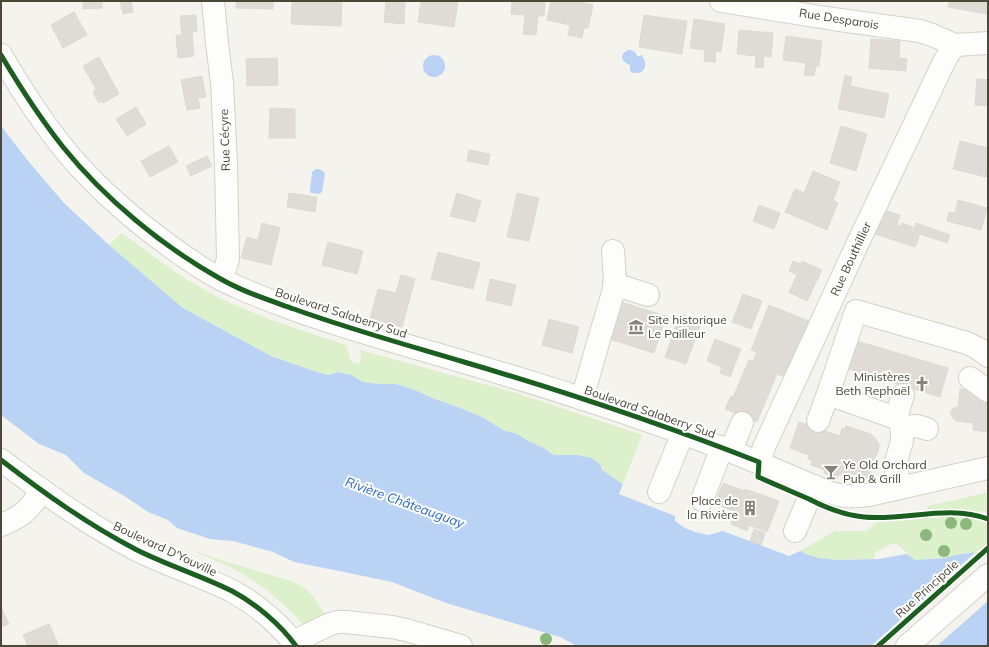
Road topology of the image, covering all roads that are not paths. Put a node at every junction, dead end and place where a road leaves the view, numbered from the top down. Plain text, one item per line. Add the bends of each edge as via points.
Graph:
1 (213, 1) edge
2 (721, 1) edge
3 (988, 43) edge
4 (955, 45) junction
5 (1, 55) edge
6 (613, 251) dead end
7 (221, 279) junction
8 (614, 284) junction
9 (648, 295) dead end
10 (988, 356) edge
11 (970, 378) dead end
12 (988, 391) edge
13 (828, 394) junction
14 (903, 395) dead end
15 (582, 399) junction
16 (818, 421) dead end
17 (899, 422) junction
18 (742, 423) dead end
19 (927, 429) dead end
20 (682, 433) junction
21 (726, 449) junction
22 (1, 460) edge
23 (759, 462) junction
24 (988, 468) edge
25 (814, 486) junction
26 (902, 487) junction
27 (41, 489) junction
28 (659, 492) dead end
29 (702, 500) dead end
30 (1, 525) edge
31 (795, 531) dead end
32 (988, 575) edge
33 (911, 642) edge
34 (294, 644) edge
35 (461, 646) edge

1 - 7 street, Rue Cécyre via 222,83 226,164 228,259
2 - 4 street, Rue Desparois via 920,31
3 - 4 street
4 - 23 street, Rue Bouthillier via 859,241 780,393
5 - 7 street, Boulevard Salaberry Sud via 38,114 90,177 117,204 156,236
6 - 8 street
7 - 15 street, Boulevard Salaberry Sud via 263,298 347,327
8 - 9 street
8 - 15 street
10 - 13 street via 968,343 856,311
11 - 12 street
13 - 16 street
13 - 17 street
14 - 17 street
15 - 20 street, Boulevard Salaberry Sud
17 - 19 street
17 - 26 street via 902,441 895,465
18 - 21 street
20 - 21 street, Boulevard Salaberry Sud
20 - 28 street
21 - 23 street, Boulevard Salaberry Sud
21 - 29 street
22 - 27 street, Boulevard D'Youville
23 - 25 street, Boulevard Salaberry Sud
24 - 26 street, Boulevard Salaberry Sud
25 - 26 street, Boulevard Salaberry Sud via 837,494 853,496
25 - 31 street
27 - 30 street via 38,497 24,513
27 - 34 street, Boulevard D'Youville via 87,521 135,549 234,592 263,613
32 - 33 street
34 - 35 street via 328,625 346,622 392,627

